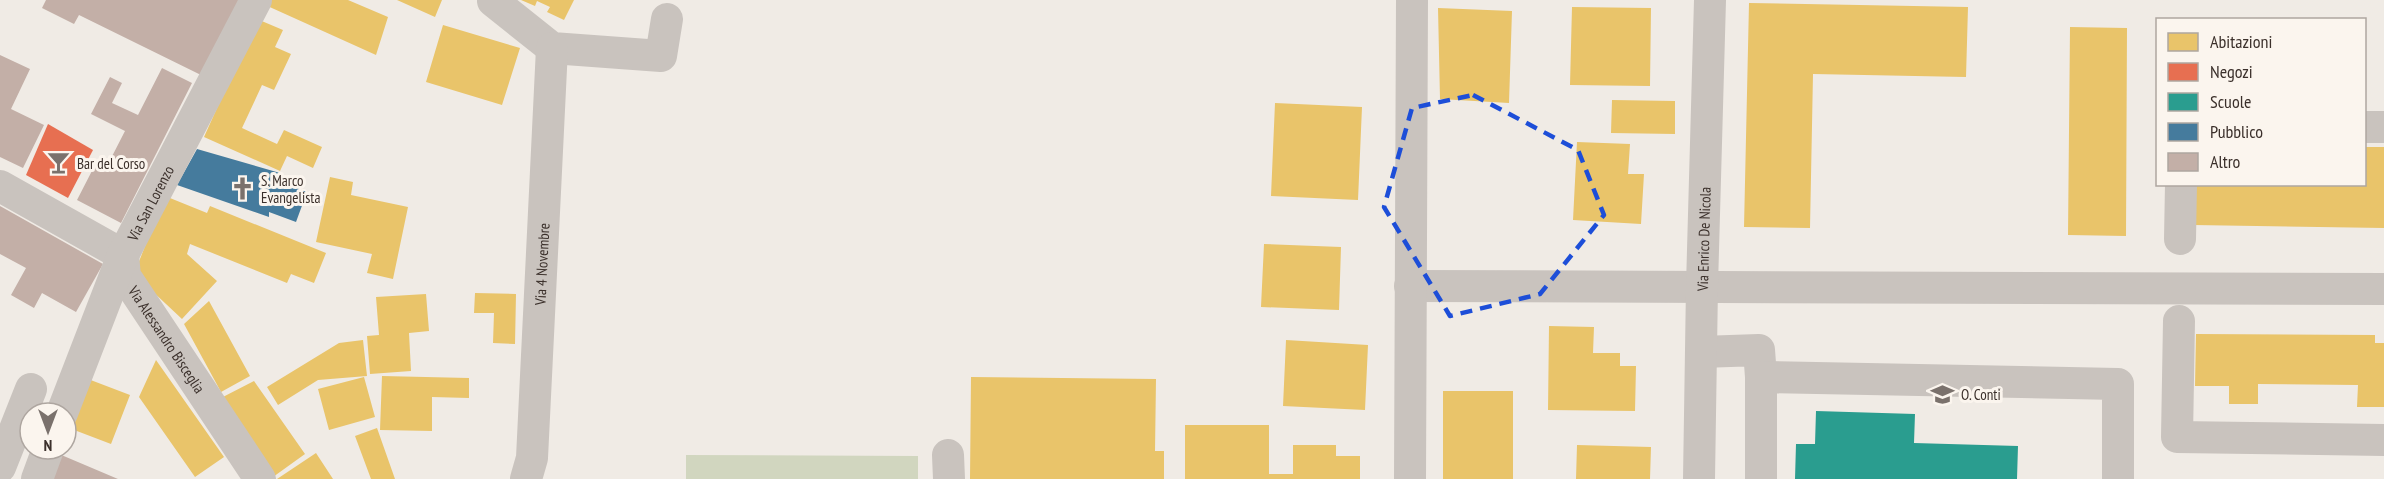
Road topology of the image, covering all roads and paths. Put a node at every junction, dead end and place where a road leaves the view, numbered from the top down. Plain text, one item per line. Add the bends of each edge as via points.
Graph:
1 (256, 0) edge
2 (1412, 0) edge
3 (1710, 0) edge
4 (493, 1) edge
5 (667, 19) dead end
6 (552, 48) junction
7 (2366, 127) edge
8 (2384, 127) edge
9 (0, 186) edge
10 (2181, 186) edge
11 (2180, 239) dead end
12 (123, 255) junction
13 (1410, 286) junction
14 (1702, 286) junction
15 (2384, 289) edge
16 (2179, 321) dead end
17 (1701, 352) junction
18 (1761, 377) junction
19 (31, 389) dead end
20 (67, 401) edge
21 (2384, 440) edge
22 (44, 461) edge
23 (0, 467) edge
24 (37, 479) edge
25 (260, 479) edge
26 (526, 479) edge
27 (1410, 479) edge
28 (1699, 479) edge
29 (1761, 479) edge
30 (2118, 479) edge

1 - 12 street, Via San Lorenzo
2 - 13 street
3 - 14 street, Via Enrico De Nicola
4 - 6 street
5 - 6 street via 661,56
6 - 26 street, Via 4 Novembre via 532,458
7 - 8 street
9 - 12 street
10 - 11 street
12 - 20 street, Via San Lorenzo
12 - 25 street, Via Alessandro Bisceglia via 125,276
13 - 14 street
13 - 27 street
14 - 15 street
14 - 17 street, Via Enrico De Nicola
16 - 21 street via 2177,437
17 - 18 street via 1760,350
17 - 28 street, Via Enrico De Nicola
18 - 29 street
18 - 30 street via 2118,384
19 - 23 street
22 - 24 street

